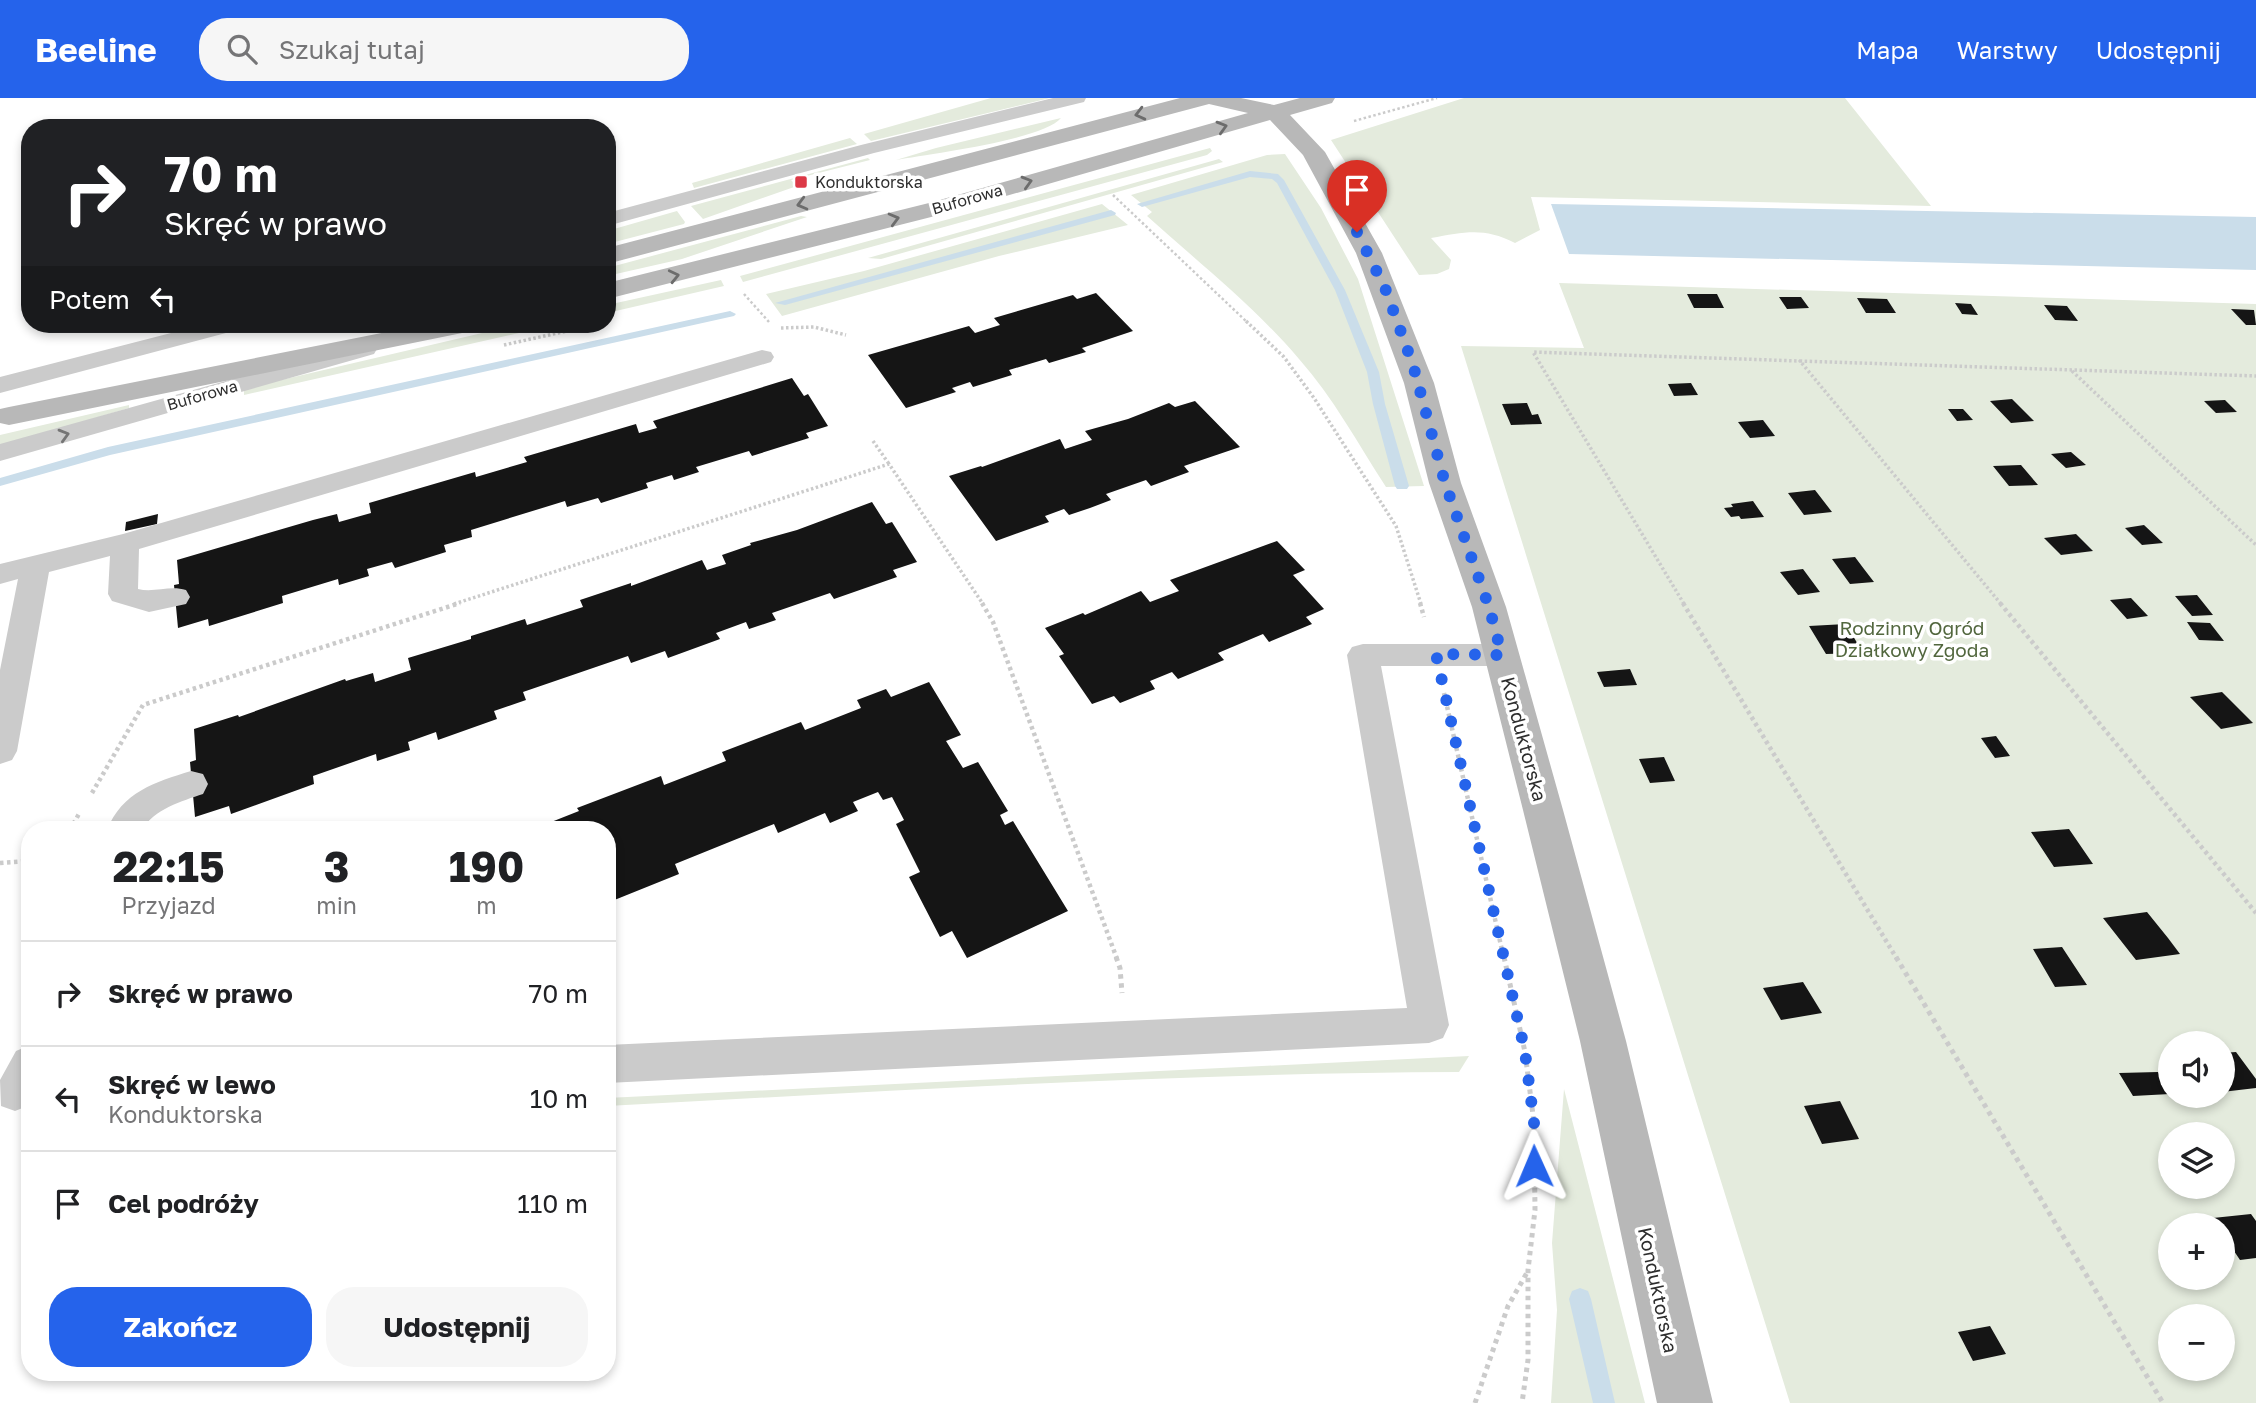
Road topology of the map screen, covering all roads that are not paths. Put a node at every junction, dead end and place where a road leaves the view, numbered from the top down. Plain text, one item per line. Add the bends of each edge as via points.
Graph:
1 (1077, 98) edge
2 (1209, 98) edge
3 (1324, 98) edge
4 (1275, 105) edge
5 (616, 218) edge
6 (616, 254) edge
7 (616, 289) edge
8 (199, 333) edge
9 (312, 333) edge
10 (427, 333) edge
11 (405, 338) junction
12 (762, 357) dead end
13 (0, 385) edge
14 (4, 417) edge
15 (0, 453) edge
16 (125, 543) junction
17 (36, 565) junction
18 (0, 574) edge
19 (175, 597) dead end
20 (1502, 655) junction
21 (0, 751) edge
22 (191, 784) dead end
23 (129, 821) edge
24 (616, 1064) edge
25 (1685, 1403) edge

1 - 5 lane
2 - 4 main road
2 -> 6 main road, Buforowa
3 - 4 main road, Buforowa
7 -> 4 main road, Buforowa via 938,208
4 - 20 main road, Konduktorska via 1317,158 1385,288 1419,383 1445,483
8 - 13 lane
9 - 14 main road, Buforowa
10 - 11 main road, Buforowa
11 - 14 main road, Buforowa
15 -> 11 lane, Buforowa
12 - 16 lane
16 - 17 lane
16 - 19 lane via 123,594 152,603
17 - 18 lane
17 - 21 lane
20 - 24 lane via 1363,655 1429,1025
20 - 25 main road, Konduktorska via 1603,1041
22 - 23 lane via 159,795 134,812

